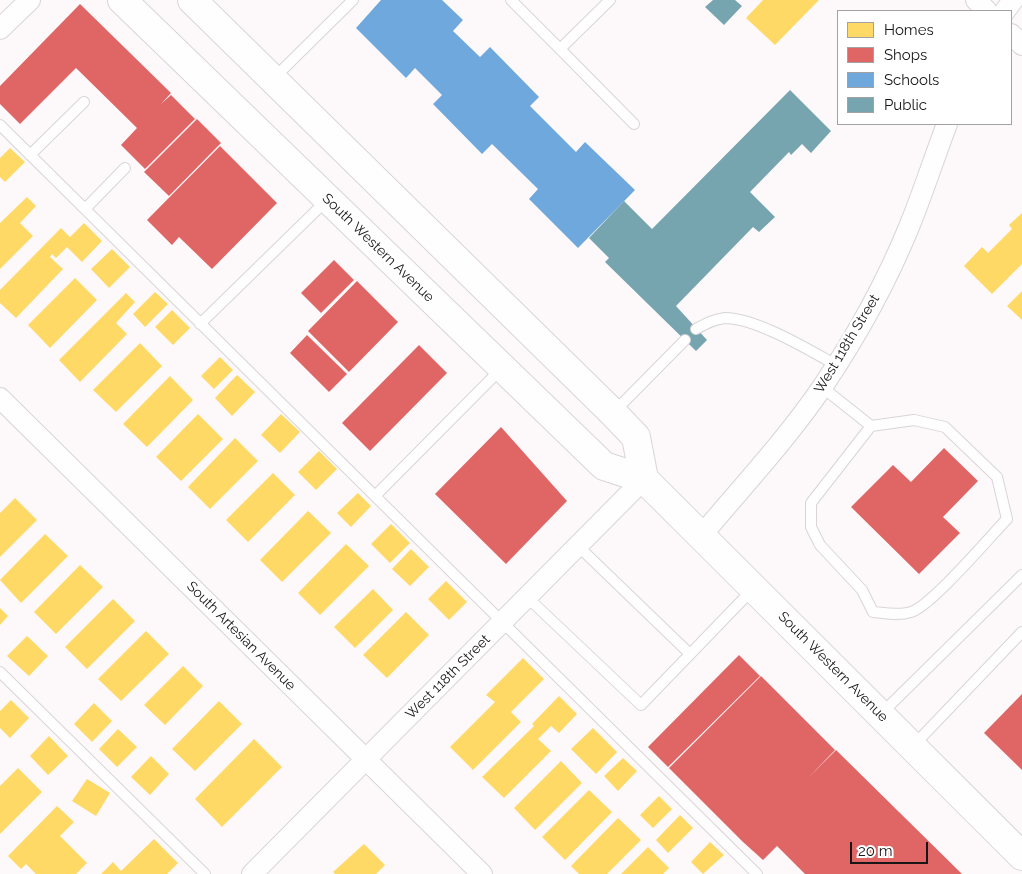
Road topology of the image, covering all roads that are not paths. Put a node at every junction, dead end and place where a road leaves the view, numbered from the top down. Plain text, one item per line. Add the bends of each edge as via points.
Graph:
1 (30, 0) edge
2 (122, 0) edge
3 (192, 0) edge
4 (353, 0) edge
5 (512, 0) edge
6 (610, 0) edge
7 (976, 0) edge
8 (986, 10) edge
9 (0, 29) edge
10 (1012, 35) edge
11 (1022, 46) edge
12 (560, 49) junction
13 (273, 80) junction
14 (84, 102) dead end
15 (634, 124) dead end
16 (947, 125) edge
17 (0, 126) edge
18 (30, 156) junction
19 (125, 168) dead end
20 (328, 199) junction
21 (85, 209) junction
22 (200, 324) junction
23 (696, 329) dead end
24 (685, 340) dead end
25 (836, 365) junction
26 (503, 368) junction
27 (822, 387) junction
28 (0, 398) edge
29 (613, 413) junction
30 (871, 426) junction
31 (644, 479) junction
32 (374, 496) junction
33 (701, 536) junction
34 (578, 546) junction
35 (1022, 575) edge
36 (754, 588) junction
37 (527, 597) junction
38 (502, 622) junction
39 (1022, 632) edge
40 (690, 654) junction
41 (0, 672) edge
42 (881, 714) junction
43 (913, 746) junction
44 (366, 760) junction
45 (1022, 856) edge
46 (205, 874) edge
47 (252, 874) edge
48 (482, 874) edge
49 (757, 874) edge

1 - 9 street
2 - 20 main road, South Western Avenue
3 - 13 main road
4 - 13 lane
5 - 12 lane
6 - 12 lane
7 - 8 street
10 - 11 street
12 - 15 lane
13 - 29 main road
14 - 18 lane
16 - 25 street, West 118th Street via 885,281
17 - 18 lane
18 - 21 lane
19 - 21 lane
20 - 22 lane
20 - 26 main road, South Western Avenue
21 - 22 lane
22 - 32 lane
23 - 25 lane via 725,318 745,322 790,340
24 - 29 lane
25 - 27 street, West 118th Street
26 - 31 main road, South Western Avenue via 604,466
26 - 32 lane
27 - 30 lane
27 - 33 street, West 118th Street
28 - 44 street, South Artesian Avenue
29 - 31 main road via 636,437
30 - 30 lane via 811,503 811,527 820,545 862,590 873,612 912,612 932,598 1007,519 997,477 945,427 914,420
31 - 33 main road, South Western Avenue
31 - 34 street, West 118th Street
32 - 38 lane
33 - 36 main road, South Western Avenue
34 - 37 street, West 118th Street
34 - 40 lane
35 - 42 lane
36 - 40 lane
36 - 42 main road, South Western Avenue
37 - 38 street, West 118th Street
37 - 40 lane via 642,705
38 - 44 street, West 118th Street
38 - 49 lane
39 - 43 lane
41 - 46 lane
42 - 43 main road, South Western Avenue
43 - 45 main road, South Western Avenue
44 - 47 street, West 118th Street
44 - 48 street, South Artesian Avenue

